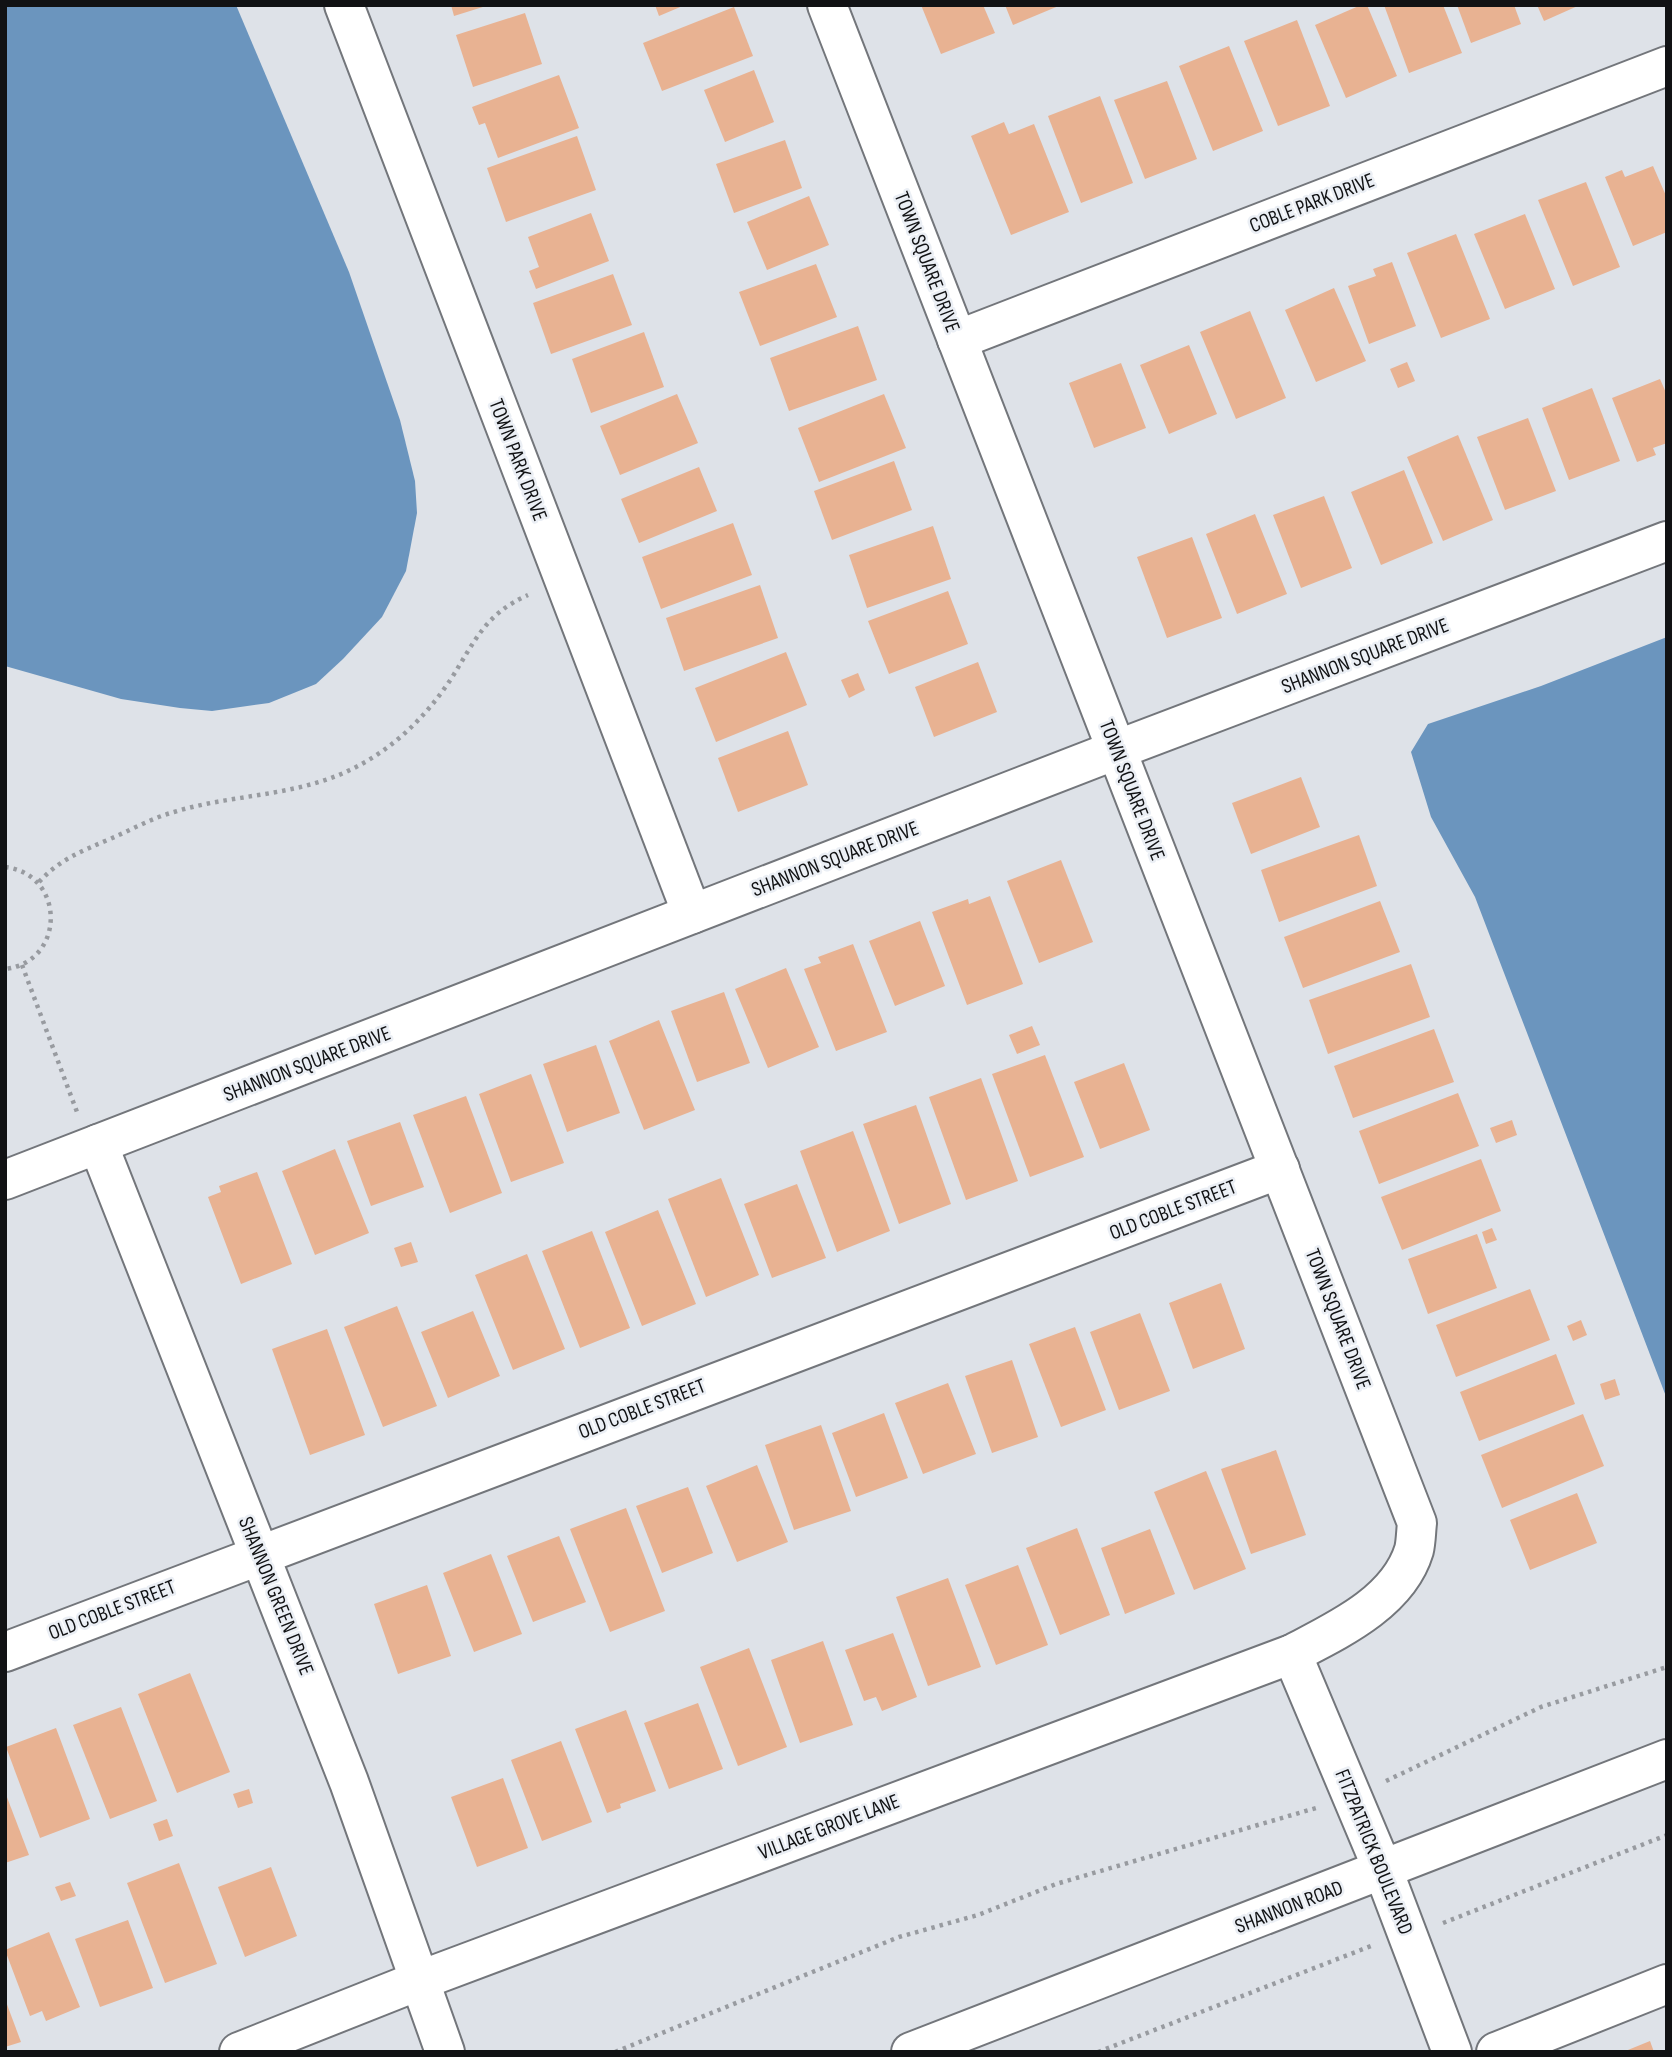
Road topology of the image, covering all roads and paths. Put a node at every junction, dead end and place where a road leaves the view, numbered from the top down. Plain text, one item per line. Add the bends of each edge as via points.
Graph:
1 (344, 5) edge
2 (827, 5) edge
3 (1667, 66) edge
4 (957, 340) junction
5 (1667, 541) edge
6 (528, 594) dead end
7 (1116, 750) junction
8 (5, 867) edge
9 (39, 882) junction
10 (692, 914) junction
11 (22, 965) junction
12 (5, 969) edge
13 (88, 1129) junction
14 (1279, 1169) junction
15 (5, 1180) edge
16 (259, 1554) junction
17 (1401, 1576) joint
18 (5, 1651) edge
19 (1292, 1654) junction
20 (1667, 1667) edge
21 (1667, 1759) edge
22 (1380, 1784) dead end
23 (1324, 1806) dead end
24 (1667, 1835) edge
25 (1383, 1870) junction
26 (1450, 1921) dead end
27 (1361, 1949) dead end
28 (418, 1981) junction
29 (1667, 1984) edge
30 (239, 2052) edge
31 (445, 2052) edge
32 (615, 2052) edge
33 (911, 2052) edge
34 (1098, 2052) edge
35 (1452, 2052) edge
36 (1496, 2052) edge

1 - 10 street, TOWN PARK DRIVE
2 - 4 street, TOWN SQUARE DRIVE
3 - 4 street, COBLE PARK DRIVE
4 - 7 street, TOWN SQUARE DRIVE
5 - 7 street, SHANNON SQUARE DRIVE
6 - 9 path via 496,613 431,707 376,757 324,782 173,812 74,852
7 - 10 street, SHANNON SQUARE DRIVE
7 - 14 street, TOWN SQUARE DRIVE
8 - 9 path
9 - 11 path via 52,907 51,928 44,947
10 - 13 street, SHANNON SQUARE DRIVE
11 - 12 path
11 - 13 path
13 - 15 street, SHANNON SQUARE DRIVE
13 - 16 street, SHANNON GREEN DRIVE
14 - 16 street, OLD COBLE STREET
14 - 17 street, TOWN SQUARE DRIVE via 1417,1523 1414,1550
16 - 18 street, OLD COBLE STREET
16 - 28 street, SHANNON GREEN DRIVE via 349,1782
17 - 19 street, VILLAGE GROVE LANE via 1360,1619
19 - 25 street, FITZPATRICK BOULEVARD
19 - 28 street, VILLAGE GROVE LANE
20 - 22 path via 1541,1707
21 - 25 street, SHANNON ROAD
23 - 32 path via 1056,1884 899,1937
24 - 26 path
25 - 33 street, SHANNON ROAD
25 - 35 street, FITZPATRICK BOULEVARD
27 - 34 path
28 - 30 street, VILLAGE GROVE LANE
28 - 31 street, SHANNON GREEN DRIVE
29 - 36 street

